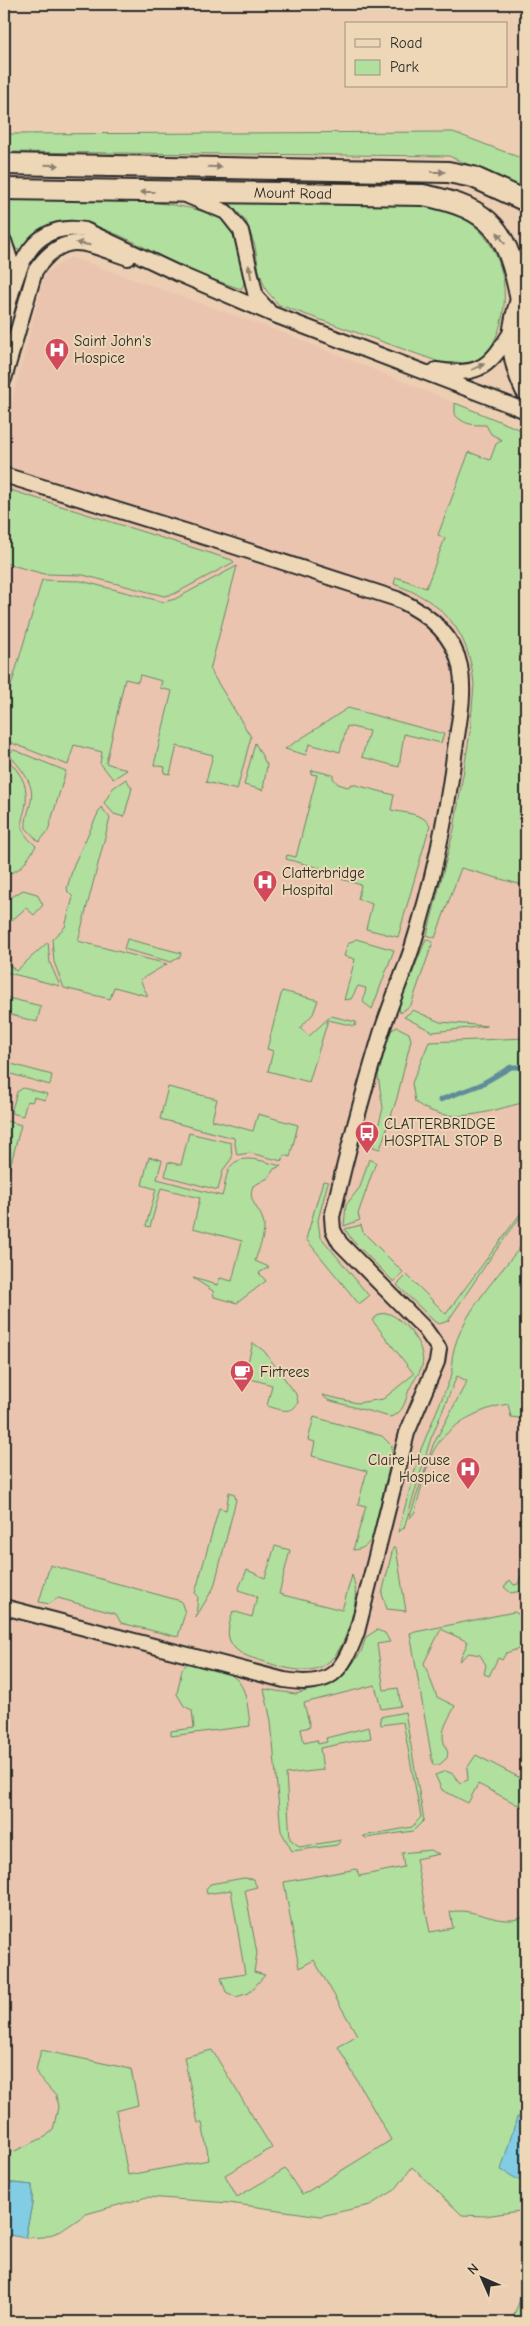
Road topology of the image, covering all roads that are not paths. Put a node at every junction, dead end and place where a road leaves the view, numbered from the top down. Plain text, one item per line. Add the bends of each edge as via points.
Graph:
1 (4, 164) edge
2 (4, 189) edge
3 (176, 192) junction
4 (526, 201) edge
5 (4, 241) edge
6 (179, 274) junction
7 (16, 278) junction
8 (524, 293) edge
9 (272, 314) junction
10 (4, 321) edge
11 (515, 327) junction
12 (413, 367) junction
13 (4, 379) edge
14 (526, 390) edge
15 (526, 410) edge
16 (4, 475) edge
17 (4, 1606) edge

1 -> 4 main road, Mount Road via 448,172 472,177
3 -> 2 main road, Mount Road
8 -> 3 main road, Mount Road via 503,240 491,224 475,210 452,200 423,195
9 -> 3 street via 256,297 242,232 226,212
5 - 7 street
6 - 7 street via 84,230 70,228 44,234 34,243
6 - 9 street
6 -> 13 street via 87,244 64,244 53,250 35,271
7 - 10 street
8 - 11 main road
9 - 12 street
12 -> 11 street via 460,374 481,368 498,353
11 - 14 main road via 512,350
12 - 15 street
16 - 17 street via 397,599 418,609 438,626 459,663 463,689 446,818 433,872 412,948 380,1036 332,1217 333,1230 340,1243 425,1329 439,1349 438,1362 407,1433 357,1632 347,1660 319,1682 284,1680

